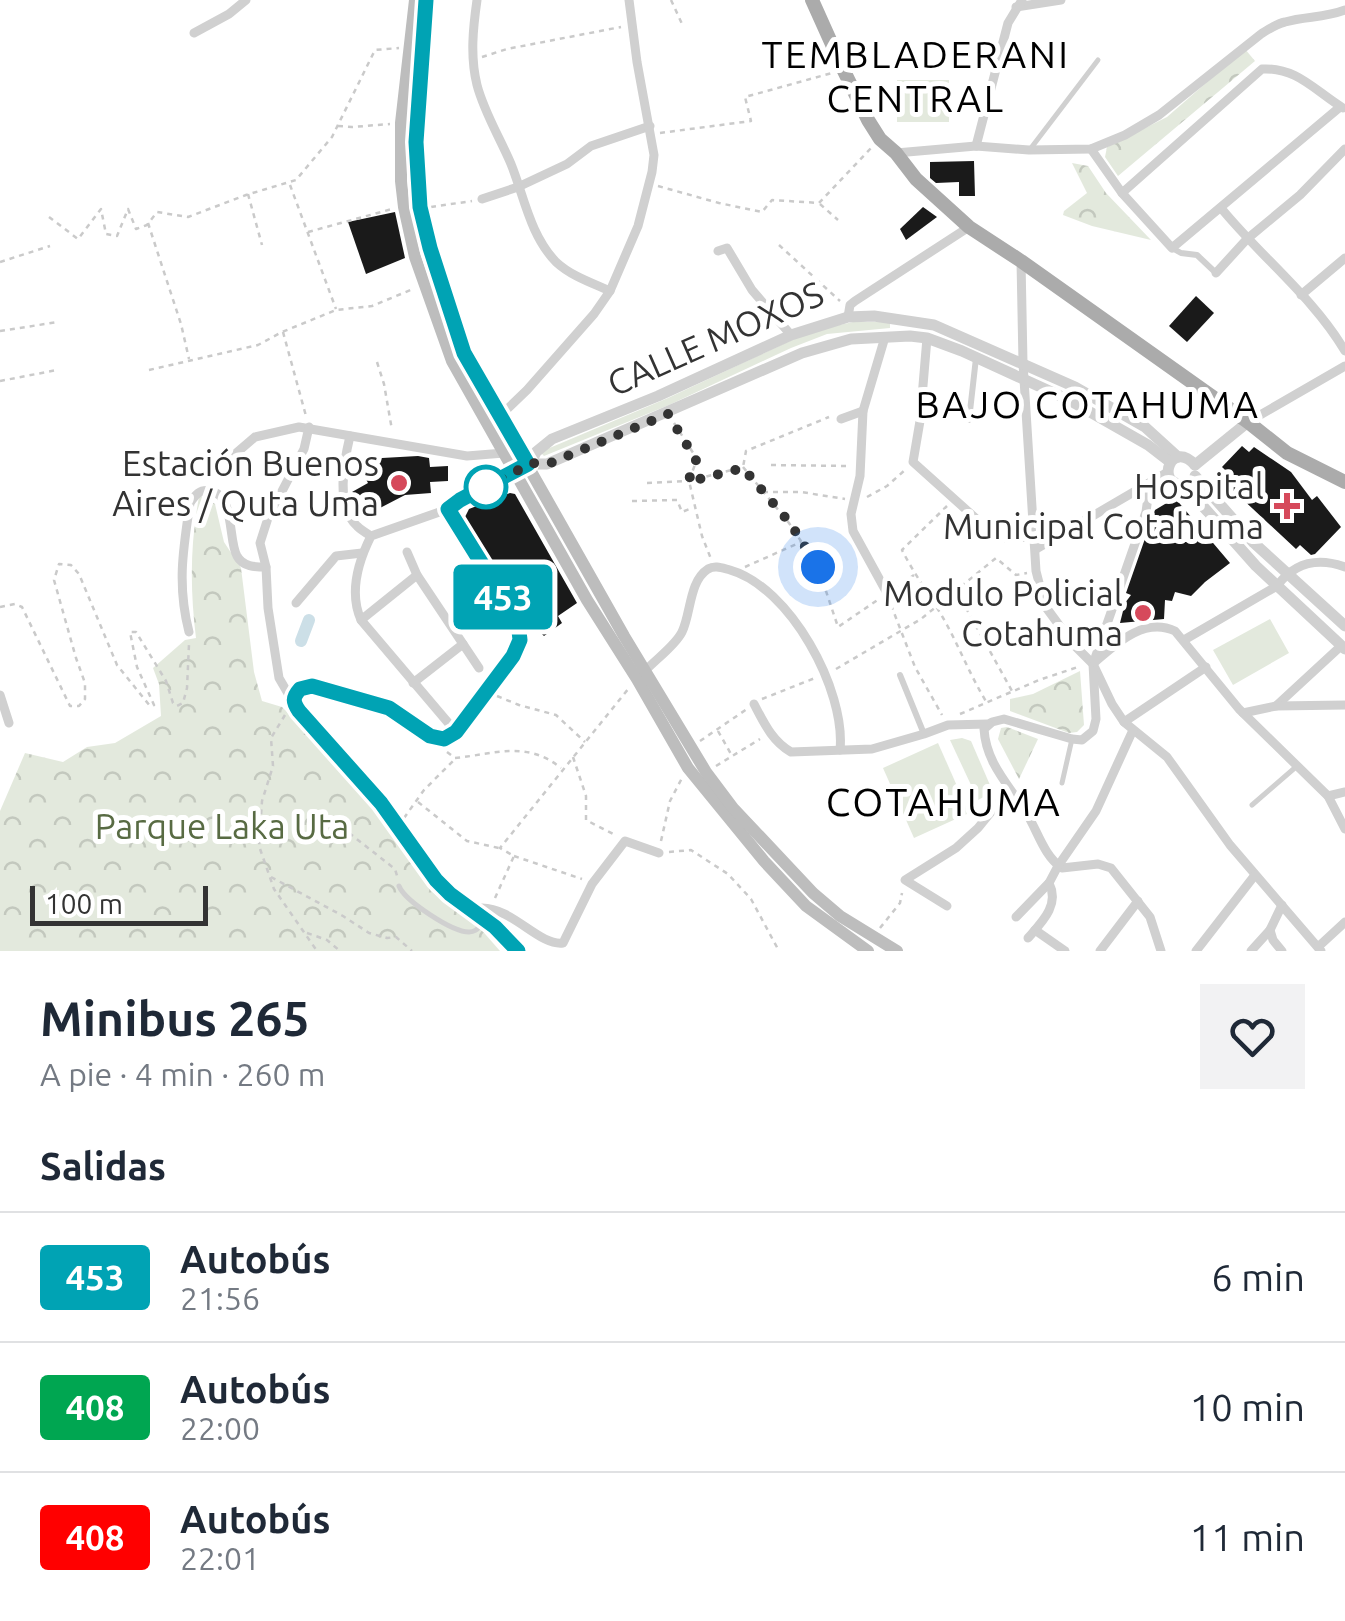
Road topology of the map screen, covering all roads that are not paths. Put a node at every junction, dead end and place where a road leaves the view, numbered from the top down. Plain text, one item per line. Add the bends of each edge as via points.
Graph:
1 (246, 0) edge
2 (415, 0) edge
3 (426, 0) edge
4 (477, 0) edge
5 (629, 0) edge
6 (812, 0) edge
7 (1056, 1) edge
8 (1019, 4) edge
9 (1345, 10) edge
10 (194, 34) dead end
11 (1098, 60) dead end
12 (1342, 108) edge
13 (650, 130) junction
14 (976, 146) junction
15 (1345, 148) edge
16 (1091, 149) junction
17 (1029, 150) junction
18 (896, 153) junction
19 (518, 187) junction
20 (1122, 193) junction
21 (482, 200) road end
22 (1222, 208) junction
23 (969, 227) junction
24 (1246, 239) junction
25 (1172, 248) junction
26 (718, 252) dead end
27 (1345, 258) edge
28 (1021, 261) junction
29 (1216, 272) joint
30 (610, 292) junction
31 (1301, 295) junction
32 (849, 311) junction
33 (790, 335) junction
34 (885, 337) junction
35 (927, 338) junction
36 (1345, 351) edge
37 (976, 357) junction
38 (1023, 363) junction
39 (1345, 366) edge
40 (1024, 378) junction
41 (862, 411) junction
42 (501, 415) junction
43 (842, 419) road end
44 (968, 420) dead end
45 (1248, 422) junction
46 (489, 426) junction
47 (309, 427) junction
48 (350, 436) junction
49 (504, 453) junction
50 (228, 461) dead end
51 (530, 464) junction
52 (1172, 464) junction
53 (1197, 464) junction
54 (514, 472) junction
55 (1150, 482) junction
56 (1345, 482) edge
57 (1184, 484) junction
58 (448, 509) junction
59 (371, 536) junction
60 (1036, 543) junction
61 (407, 552) dead end
62 (362, 553) junction
63 (1345, 567) edge
64 (266, 568) junction
65 (1286, 574) junction
66 (417, 575) junction
67 (1277, 586) junction
68 (886, 594) road end
69 (296, 603) dead end
70 (360, 620) junction
71 (1345, 626) edge
72 (189, 632) road end
73 (1184, 640) junction
74 (463, 644) junction
75 (1343, 648) edge
76 (1094, 664) junction
77 (479, 668) dead end
78 (1206, 668) junction
79 (641, 675) junction
80 (900, 675) dead end
81 (413, 684) junction
82 (0, 696) edge
83 (293, 702) junction
84 (754, 704) road end
85 (1345, 705) edge
86 (1276, 706) junction
87 (1243, 712) junction
88 (1124, 722) junction
89 (9, 723) dead end
90 (988, 724) junction
91 (1133, 730) junction
92 (924, 734) junction
93 (450, 736) junction
94 (1072, 739) junction
95 (840, 750) junction
96 (1297, 766) junction
97 (1062, 784) dead end
98 (1008, 790) junction
99 (1345, 792) edge
100 (1328, 796) junction
101 (1252, 805) dead end
102 (1345, 829) edge
103 (658, 853) road end
104 (1058, 866) junction
105 (1254, 875) junction
106 (1049, 883) junction
107 (399, 886) road end
108 (1138, 901) junction
109 (1282, 905) junction
110 (948, 906) dead end
111 (483, 914) junction
112 (1016, 918) dead end
113 (1345, 922) edge
114 (1270, 930) junction
115 (870, 944) edge
116 (1320, 949) edge
117 (518, 951) edge
118 (896, 951) edge
119 (1065, 951) edge
120 (1100, 951) edge
121 (1161, 951) edge
122 (1196, 951) edge
123 (1252, 951) edge
124 (1282, 951) edge

1 - 10 street
2 - 46 main road via 402,123 404,207 452,361
3 - 42 main road via 416,142 420,207 464,353
4 - 19 street via 477,88
5 - 13 street
6 - 18 main road via 868,120
7 - 8 street
8 - 14 street via 1008,23
9 - 16 street via 1277,25 1140,128
11 - 17 lane
12 - 20 street via 1294,73 1262,69
12 - 22 street
13 - 19 street via 591,146
13 - 30 street via 649,184
14 - 17 street
14 - 18 street
15 - 24 street
16 - 17 street
16 - 20 street
18 - 23 main road
19 - 21 street
19 - 30 street via 556,261
20 - 25 street
22 - 24 street
22 - 25 street
23 - 28 main road
23 - 32 street, CALLE MOXOS
24 - 29 street
24 - 31 street
25 - 29 street via 1203,258
26 - 33 street via 727,248
27 - 31 street
28 - 38 street
28 - 45 main road
30 - 42 street
31 - 36 street
32 - 33 street, CALLE MOXOS
32 - 38 street via 934,324
33 - 51 street, CALLE MOXOS via 552,440
34 - 35 street, CALLE MOXOS
34 - 41 street
34 - 51 street, CALLE MOXOS via 802,353 548,464
35 - 37 street, CALLE MOXOS
35 - 60 street via 914,462 991,532
37 - 40 street, CALLE MOXOS
37 - 44 street
38 - 40 street
38 - 52 street via 1145,427
39 - 45 street
40 - 52 street, CALLE MOXOS via 1099,414
40 - 60 street
41 - 43 street
41 - 68 street via 852,531
42 - 46 street
42 - 51 main road
45 - 53 street
45 - 56 main road via 1287,453
46 - 49 main road
47 - 48 street
47 - 50 street via 255,436
47 - 64 street via 260,544
48 - 49 street via 468,456
48 - 59 street via 346,508
49 - 54 main road
51 - 54 main road, CALLE MOXOS
51 - 79 main road
52 - 53 street
52 - 55 street
52 - 57 street via 1171,480
53 - 57 street
53 - 65 street via 1254,544
54 - 58 main road, CALLE MOXOS
54 - 79 main road via 587,600
55 - 60 street
55 - 76 street
57 - 67 street
58 - 59 street
58 - 93 main road via 520,631 518,648
59 - 62 street
60 - 76 street via 1045,606
61 - 66 street
62 - 69 street via 336,556
62 - 70 street via 354,599
63 - 65 street via 1313,563
64 - 72 street via 234,552 218,494 194,496 180,572
64 - 83 street via 279,678
65 - 67 street
65 - 71 street
66 - 70 street
66 - 74 street
67 - 73 street
67 - 75 street
70 - 81 street
73 - 76 street via 1166,627 1137,632
73 - 78 street
74 - 77 street
74 - 81 street
75 - 86 street
76 - 88 street
76 - 94 street via 1094,731
78 - 87 street
78 - 88 street
79 - 95 street via 681,634 706,570 735,571 786,610 812,648 826,675
79 - 115 main road via 733,808
79 - 115 main road via 688,768 764,861 806,906
80 - 92 street
81 - 93 street
82 - 89 street
83 - 93 main road via 300,689 312,686 389,708 430,736
83 - 111 main road via 381,803 436,880
84 - 95 street via 770,734 791,752
85 - 86 street
86 - 87 street
87 - 96 street
88 - 91 street
90 - 92 street via 946,723
90 - 94 street via 1004,720
90 - 98 street via 987,748
91 - 104 street via 1096,812
91 - 105 street via 1168,756
92 - 95 street via 883,747
94 - 97 lane
96 - 100 street
96 - 101 lane
98 - 104 street
98 - 110 street via 956,848 905,880
99 - 100 street
100 - 102 street
103 - 111 street via 625,841 558,944 502,911
104 - 106 street
104 - 108 street via 1110,868
105 - 109 street
105 - 122 street
106 - 112 street
106 - 119 street via 1052,905 1031,934
107 - 111 lane via 420,910 468,932 476,931
108 - 120 street
108 - 121 street
109 - 114 street
109 - 116 street
111 - 117 main road
113 - 116 street
114 - 123 street
114 - 124 street
115 - 118 main road

